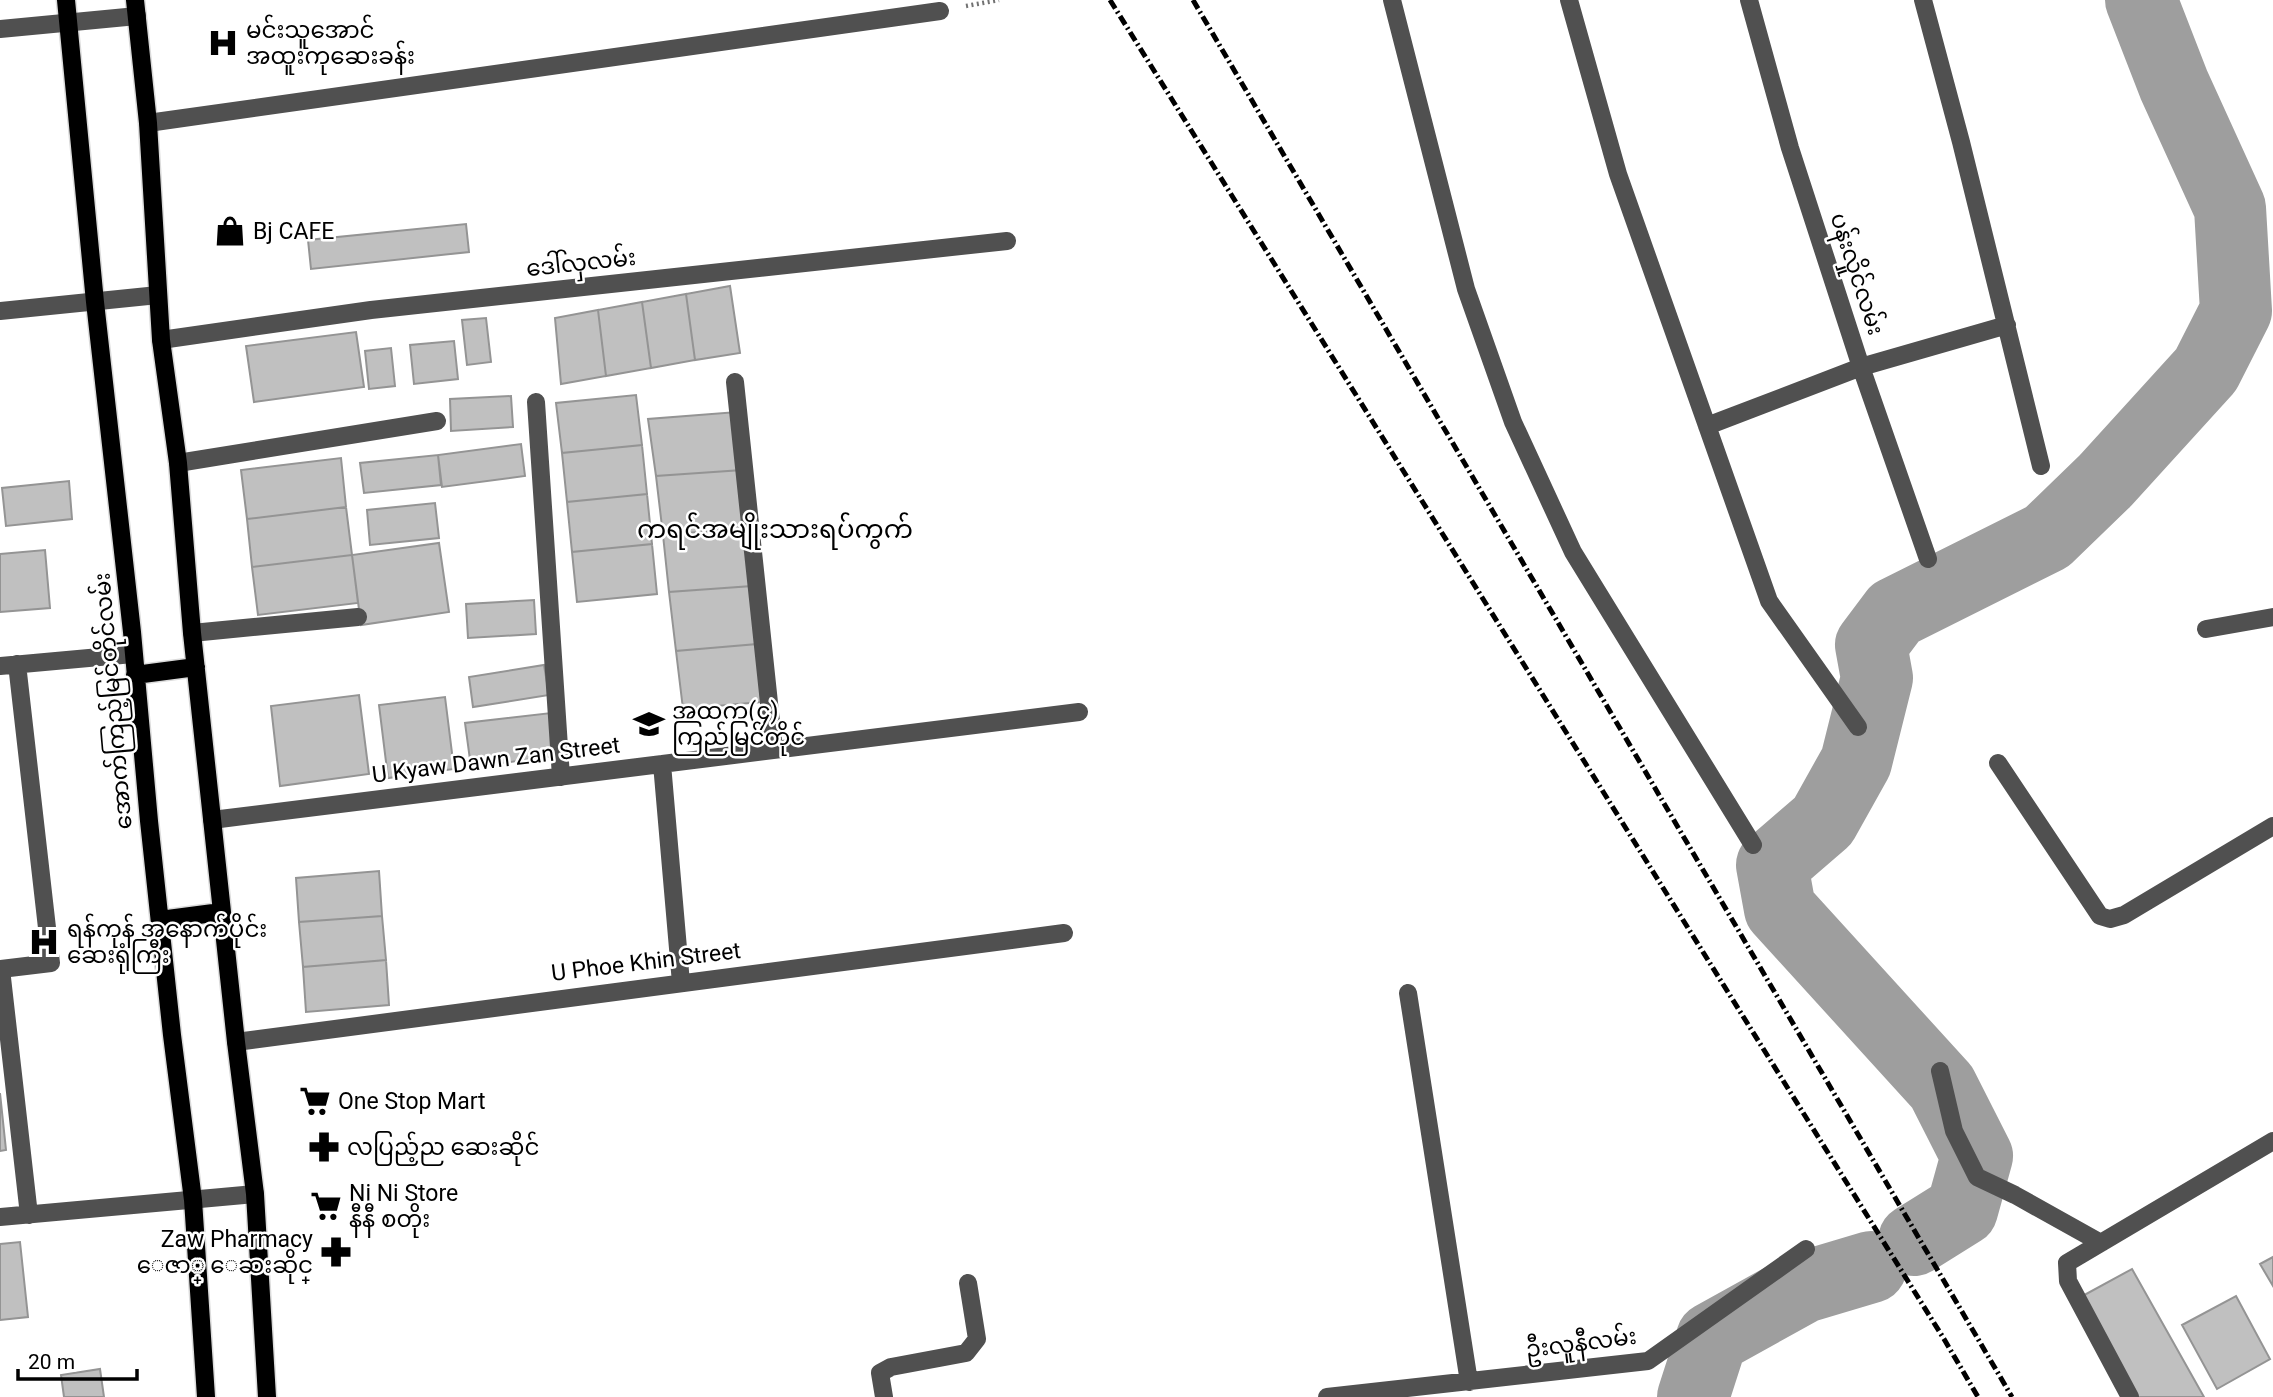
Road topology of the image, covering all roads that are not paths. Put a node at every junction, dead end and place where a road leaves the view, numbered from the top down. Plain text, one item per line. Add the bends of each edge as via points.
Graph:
1 (66, 0) edge
2 (1392, 0) edge
3 (1570, 0) edge
4 (1748, 0) edge
5 (1923, 0) edge
6 (136, 8) edge
7 (940, 11) dead end
8 (68, 23) junction
9 (0, 29) edge
10 (148, 124) junction
11 (1007, 241) dead end
12 (158, 295) junction
13 (95, 302) junction
14 (0, 311) edge
15 (2007, 325) junction
16 (161, 340) junction
17 (1861, 368) junction
18 (736, 382) dead end
19 (536, 402) dead end
20 (437, 422) dead end
21 (1707, 426) junction
22 (178, 463) junction
23 (2042, 466) dead end
24 (1928, 559) dead end
25 (358, 617) dead end
26 (2273, 617) edge
27 (2207, 629) dead end
28 (192, 633) junction
29 (133, 653) junction
30 (8, 665) edge
31 (196, 667) junction
32 (135, 675) junction
33 (1079, 712) dead end
34 (1858, 727) dead end
35 (774, 750) junction
36 (1998, 763) dead end
37 (662, 764) junction
38 (561, 777) junction
39 (212, 820) junction
40 (2273, 827) edge
41 (1754, 845) dead end
42 (221, 912) junction
43 (160, 920) junction
44 (1064, 933) dead end
45 (681, 983) junction
46 (1408, 993) dead end
47 (236, 1042) junction
48 (1940, 1071) dead end
49 (2273, 1141) edge
50 (255, 1194) junction
51 (193, 1199) junction
52 (29, 1215) junction
53 (0, 1217) edge
54 (2101, 1243) junction
55 (1806, 1249) dead end
56 (968, 1283) dead end
57 (1469, 1382) junction
58 (206, 1397) edge
59 (267, 1397) edge
60 (884, 1397) edge
61 (1327, 1397) edge
62 (2130, 1397) edge

1 - 8 main road, အောက်ကြည့်မြင်တိုင်လမ်း
2 - 41 street via 1466,289 1513,422 1573,552
3 - 21 street via 1618,174
4 - 17 street, ပန်းလှိုင်လမ်း
5 - 15 street
6 - 8 street
6 - 10 main road
7 - 10 street
8 - 9 street
8 - 13 main road, အောက်ကြည့်မြင်တိုင်လမ်း
10 - 12 main road
11 - 16 street, ဒေါ်လှလမ်း via 371,310
12 - 13 street
12 - 16 main road
13 - 14 street
13 - 29 main road, အောက်ကြည့်မြင်တိုင်လမ်း
15 - 17 street
15 - 23 street
16 - 22 main road
17 - 21 street
17 - 24 street, ပန်းလှိုင်လမ်း
18 - 35 street
19 - 38 street
20 - 22 street
21 - 34 street via 1769,601
22 - 28 main road
25 - 28 street
26 - 27 street
28 - 31 main road
29 - 30 street
29 - 32 main road, အောက်ကြည့်မြင်တိုင်လမ်း
30 - 52 street via 51,963 1,969
31 - 32 main road
31 - 39 main road
32 - 43 main road, အောက်ကြည့်မြင်တိုင်လမ်း
33 - 35 street, U Kyaw Dawn Zan Street
35 - 37 street, U Kyaw Dawn Zan Street
36 - 40 street via 2100,916 2110,919
37 - 38 street, U Kyaw Dawn Zan Street
37 - 45 street
38 - 39 street, U Kyaw Dawn Zan Street
39 - 42 main road
42 - 43 main road
42 - 47 main road
43 - 51 main road, အောက်ကြည့်မြင်တိုင်လမ်း
44 - 45 street, U Phoe Khin Street
45 - 47 street, U Phoe Khin Street
46 - 57 street
47 - 50 main road
48 - 54 street via 1954,1131 1977,1177
49 - 54 street
50 - 51 street
50 - 59 main road
51 - 52 street
51 - 58 main road, အောက်ကြည့်မြင်တိုင်လမ်း
52 - 53 street
54 - 62 street via 2067,1263 2068,1281
55 - 57 street, ဦးလူနီလမ်း via 1648,1361
56 - 60 street via 977,1339 966,1353 880,1373
57 - 61 street, ဦးလူနီလမ်း

